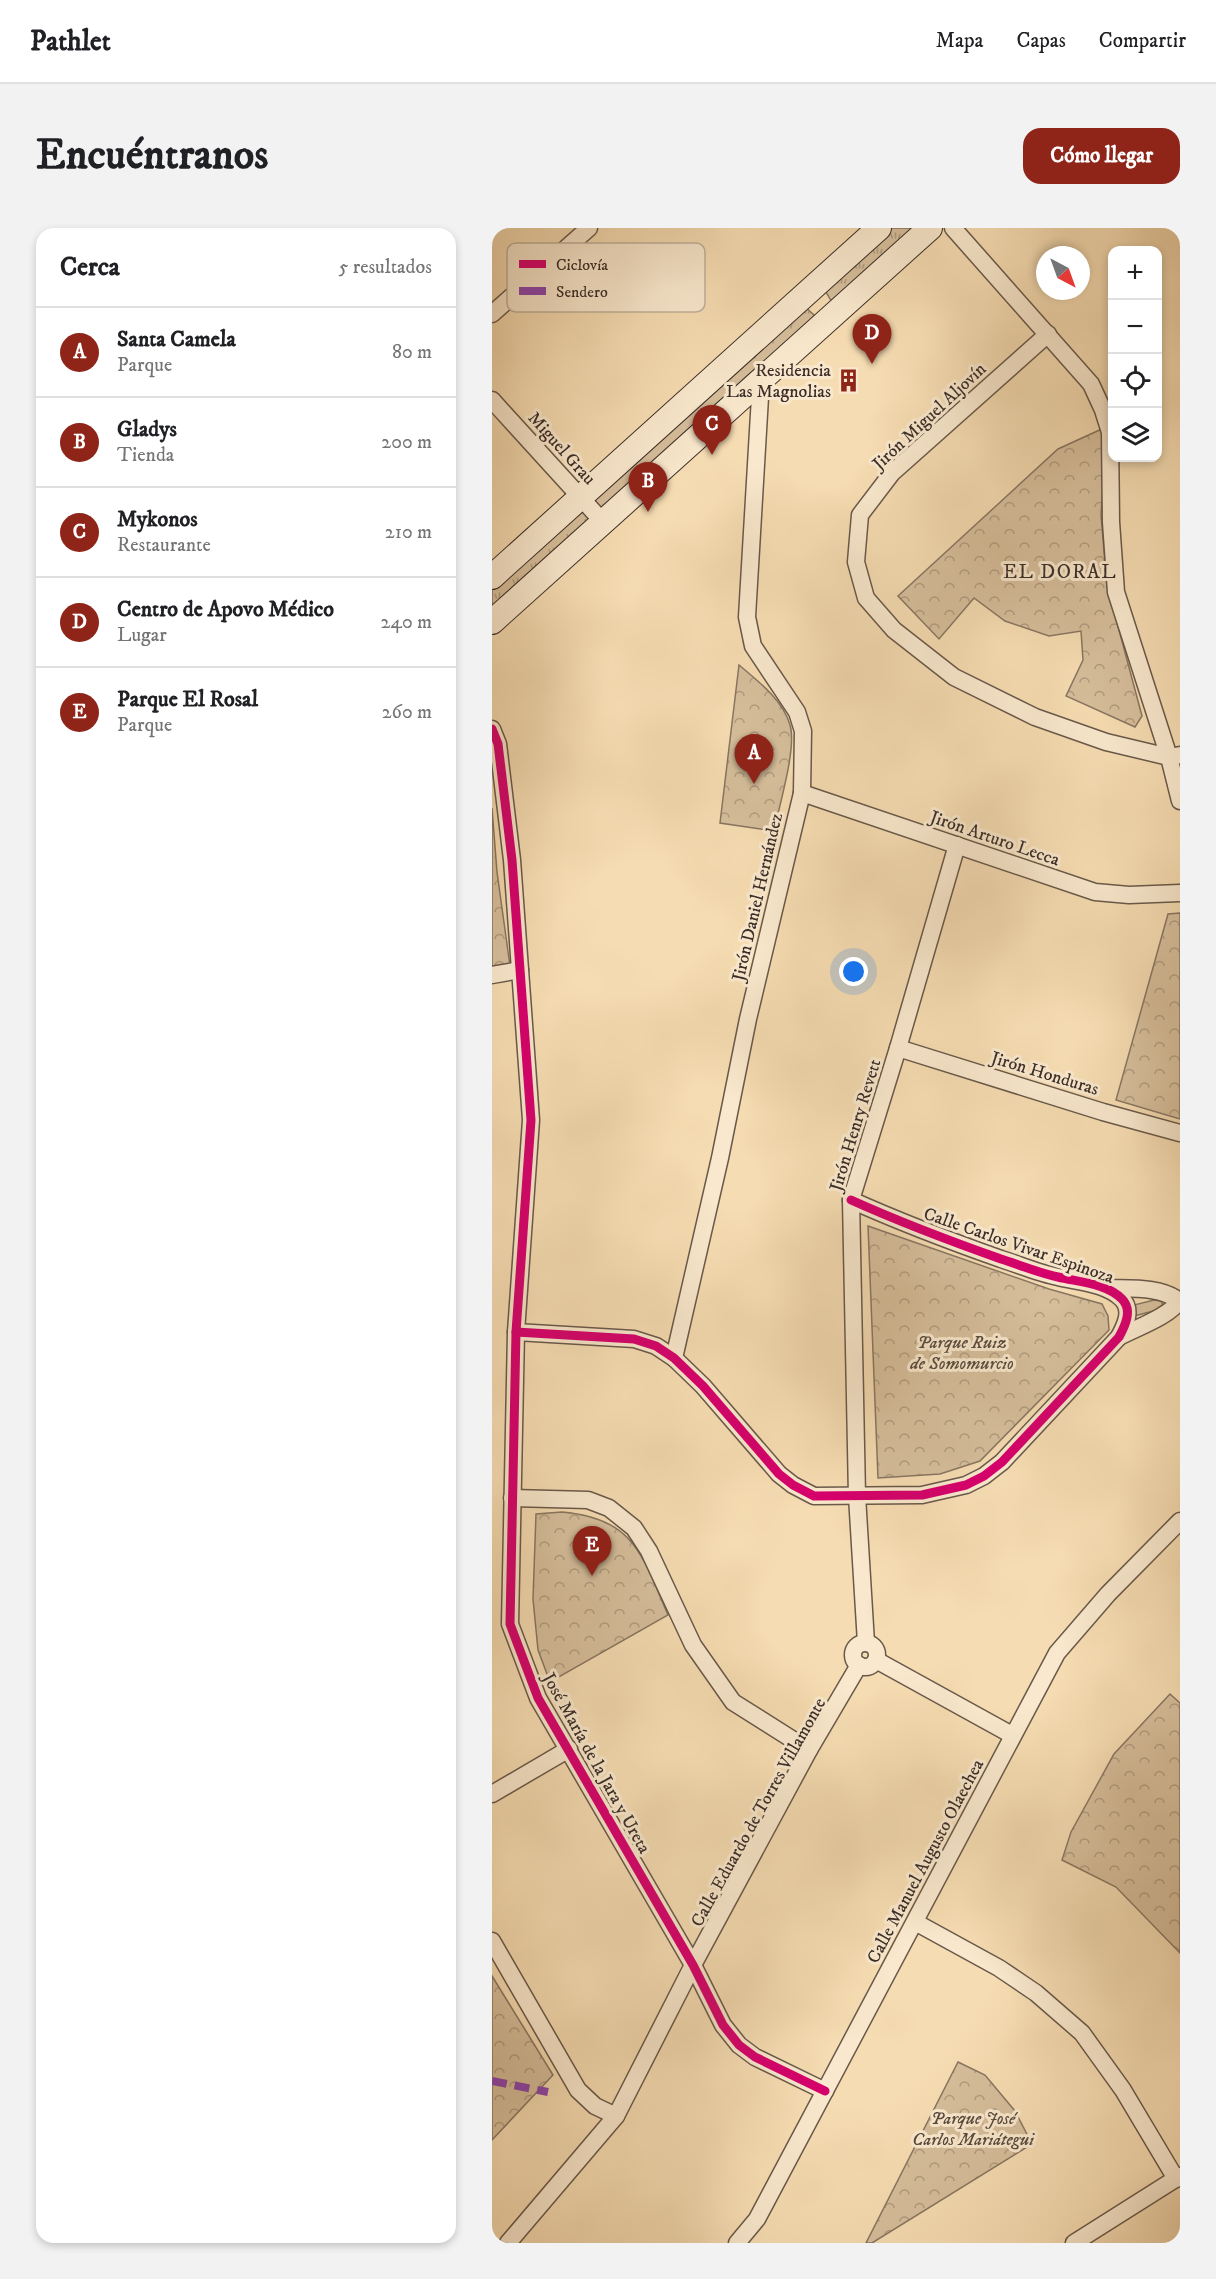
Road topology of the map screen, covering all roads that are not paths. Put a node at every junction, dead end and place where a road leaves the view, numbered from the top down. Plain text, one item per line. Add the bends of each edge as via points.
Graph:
1 (879, 228) edge
2 (930, 228) edge
3 (953, 228) edge
4 (580, 231) edge
5 (567, 243) edge
6 (809, 290) junction
7 (507, 300) edge
8 (492, 314) edge
9 (833, 316) junction
10 (1048, 334) junction
11 (761, 380) junction
12 (492, 400) edge
13 (581, 498) junction
14 (603, 522) junction
15 (492, 577) edge
16 (492, 622) edge
17 (1156, 721) junction
18 (492, 729) edge
19 (1121, 746) junction
20 (1174, 756) edge
21 (802, 793) junction
22 (1180, 801) edge
23 (957, 845) junction
24 (1180, 893) edge
25 (520, 970) junction
26 (492, 975) edge
27 (898, 1048) junction
28 (1180, 1134) edge
29 (850, 1200) junction
30 (1106, 1288) junction
31 (516, 1332) junction
32 (1119, 1337) junction
33 (674, 1358) junction
34 (857, 1496) junction
35 (512, 1498) junction
36 (1178, 1527) edge
37 (866, 1643) junction
38 (876, 1660) junction
39 (859, 1665) junction
40 (1012, 1735) junction
41 (569, 1749) junction
42 (809, 1750) junction
43 (492, 1794) edge
44 (915, 1922) junction
45 (495, 1952) edge
46 (693, 1965) junction
47 (825, 2091) junction
48 (616, 2116) junction
49 (1178, 2178) edge
50 (508, 2243) edge
51 (737, 2243) edge
52 (1074, 2243) edge

1 - 6 main road
2 - 9 main road
3 - 10 street
4 - 5 street
6 - 9 main road
6 - 13 main road
7 - 8 street
9 - 11 main road
10 - 17 street via 1091,384 1110,432 1116,592
10 - 19 street, Jirón Miguel Aljovín via 892,473 860,515 856,562 866,598 894,630 954,677 1035,717
11 - 14 main road
11 - 21 street, Jirón Daniel Hernández via 747,617 753,646 797,712 804,731
12 - 13 street, Miguel Grau
13 - 14 street, Miguel Grau
13 - 15 main road
14 - 16 main road
17 - 19 street via 1143,739
17 - 20 street
18 - 25 street, José María de la Jara y Ureta via 498,744 512,860
19 - 20 street, Jirón Miguel Aljovín
20 - 22 street
21 - 23 street, Jirón Arturo Lecca
21 - 33 street, Jirón Daniel Hernández
23 - 24 street, Jirón Arturo Lecca via 1095,892
23 - 27 street, Jirón Henry Revett
25 - 26 street
25 - 31 street, José María de la Jara y Ureta via 531,1120
27 - 28 street, Jirón Honduras
27 - 29 street, Jirón Henry Revett
29 - 30 street, Calle Carlos Vivar Espinoza via 985,1253
29 - 34 street, Jirón Henry Revett
30 - 32 street, Calle Carlos Vivar Espinoza via 1124,1300 1127,1309 1128,1321
30 - 32 street via 1159,1292 1179,1301 1169,1311
31 - 33 street via 634,1339 656,1346
31 - 35 street, José María de la Jara y Ureta
32 - 34 street via 1002,1462 984,1476 966,1485 922,1495
33 - 34 street via 778,1474 814,1496
34 - 37 street, Jirón Henry Revett
35 - 41 street, José María de la Jara y Ureta via 510,1624 538,1698
35 - 42 street via 588,1500 609,1508 634,1528 649,1551 693,1645 733,1702
36 - 40 street, Calle Manuel Augusto Olaechea via 1108,1594 1057,1653
37 - 38 street via 875,1649
37 - 39 street via 859,1644 853,1653
38 - 39 street via 870,1665
38 - 40 street
39 - 42 street, Calle Eduardo de Torres Villamonte
40 - 44 street, Calle Manuel Augusto Olaechea
41 - 43 street
41 - 46 street, José María de la Jara y Ureta
42 - 46 street, Calle Eduardo de Torres Villamonte
44 - 47 street, Calle Manuel Augusto Olaechea
44 - 49 street via 999,1968 1036,1993 1082,2033 1124,2090
45 - 48 street via 578,2090 595,2106
46 - 47 street, José María de la Jara y Ureta via 723,2025 739,2045
46 - 48 street, Calle Eduardo de Torres Villamonte
47 - 51 street, Calle Manuel Augusto Olaechea via 757,2219
48 - 50 street, Calle Eduardo de Torres Villamonte
49 - 52 street

